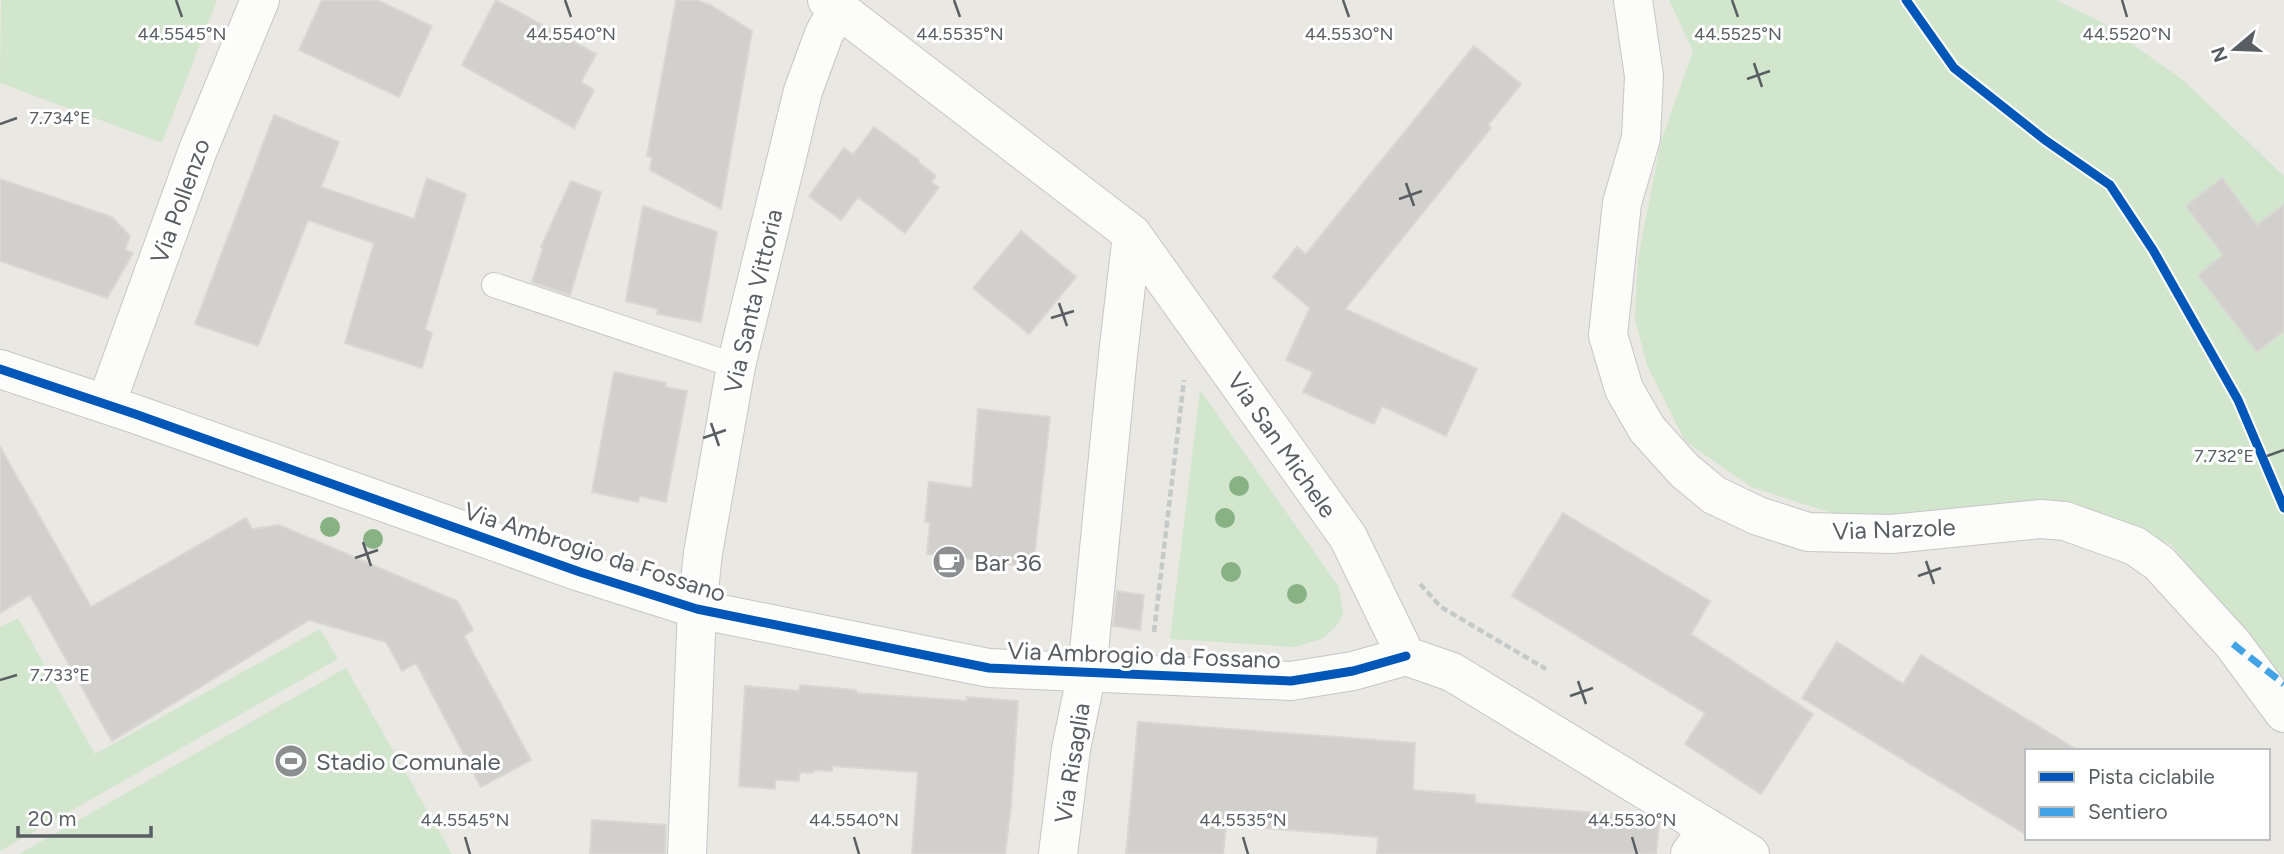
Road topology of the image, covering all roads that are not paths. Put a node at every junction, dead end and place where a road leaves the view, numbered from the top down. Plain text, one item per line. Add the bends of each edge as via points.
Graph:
1 (260, 0) edge
2 (1633, 0) edge
3 (833, 4) edge
4 (1132, 234) junction
5 (494, 285) dead end
6 (736, 366) junction
7 (0, 369) edge
8 (106, 404) junction
9 (697, 610) junction
10 (1406, 656) junction
11 (1087, 672) junction
12 (2284, 713) edge
13 (1699, 841) edge
14 (687, 854) edge
15 (1058, 854) edge
16 (1750, 854) edge

1 - 8 street, Via Pollenzo via 198,150
2 - 12 street, Via Narzole via 1644,76 1642,138 1622,203 1608,335 1624,389 1647,429 1685,471 1714,495 1808,532 1892,534 2040,519 2065,521 2135,546 2159,563 2233,644
3 - 4 street, Via San Michele
3 - 6 street, Via Santa Vittoria via 803,91
4 - 10 street, Via San Michele via 1348,537
4 - 11 street, Via Ambrogio da Fossano
5 - 6 lane
6 - 9 street, Via Santa Vittoria
7 - 8 street, Via Ambrogio da Fossano
8 - 9 street, Via Ambrogio da Fossano
9 - 11 street, Via Ambrogio da Fossano via 989,668
9 - 14 street, Via Santa Vittoria
10 - 11 street, Via Ambrogio da Fossano via 1291,681
10 - 13 street via 1452,672
11 - 15 street, Via Risaglia
13 - 16 street

